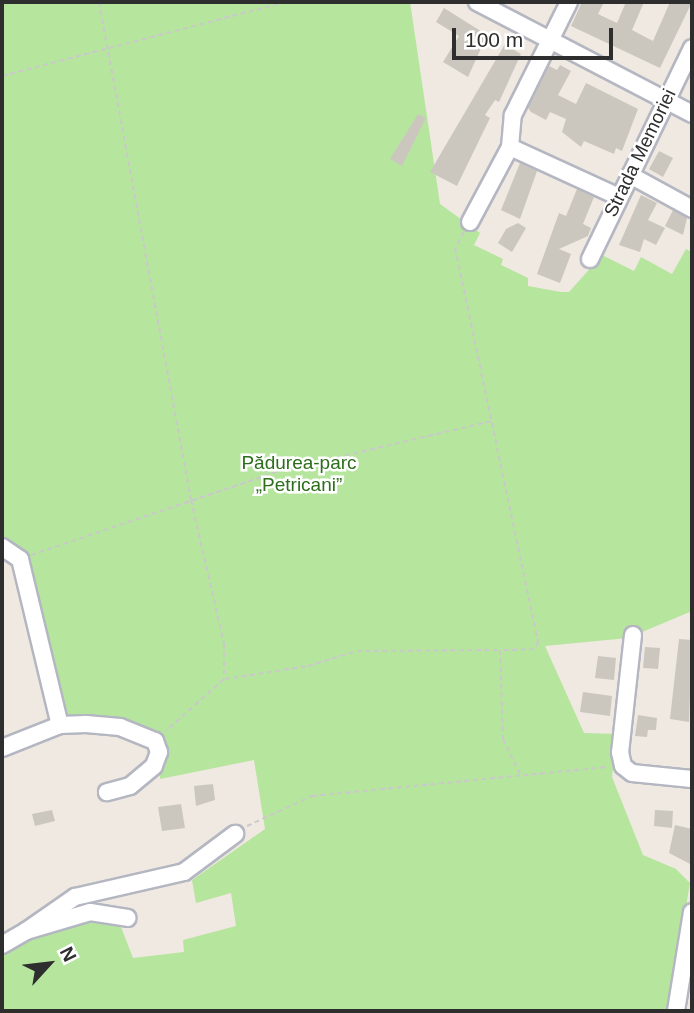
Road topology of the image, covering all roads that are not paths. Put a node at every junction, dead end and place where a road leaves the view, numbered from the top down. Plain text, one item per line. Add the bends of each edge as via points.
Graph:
1 (477, 2) edge
2 (569, 2) edge
3 (549, 40) junction
4 (692, 48) edge
5 (666, 100) junction
6 (692, 114) edge
7 (510, 147) junction
8 (630, 176) junction
9 (619, 197) junction
10 (692, 209) edge
11 (470, 222) road end
12 (590, 259) dead end
13 (2, 547) edge
14 (633, 635) dead end
15 (61, 725) junction
16 (2, 748) edge
17 (692, 779) edge
18 (107, 792) dead end
19 (235, 834) road end
20 (692, 912) edge
21 (128, 918) dead end
22 (26, 931) junction
23 (2, 945) edge
24 (676, 1011) edge

1 - 3 street
2 - 3 street
3 - 5 street
3 - 7 street via 513,116
4 - 5 street, Strada Memoriei
5 - 6 street
5 - 8 street, Strada Memoriei
7 - 9 street
7 - 11 street
8 - 9 street, Strada Memoriei
8 - 10 street
9 - 12 street, Strada Memoriei
13 - 15 street via 20,559
14 - 17 street via 620,752 623,766 632,773
15 - 16 street
15 - 18 street via 120,727 155,741 159,752 154,766 130,786
19 - 22 street via 184,872 75,897
20 - 24 street
21 - 22 street via 90,912
22 - 23 street

